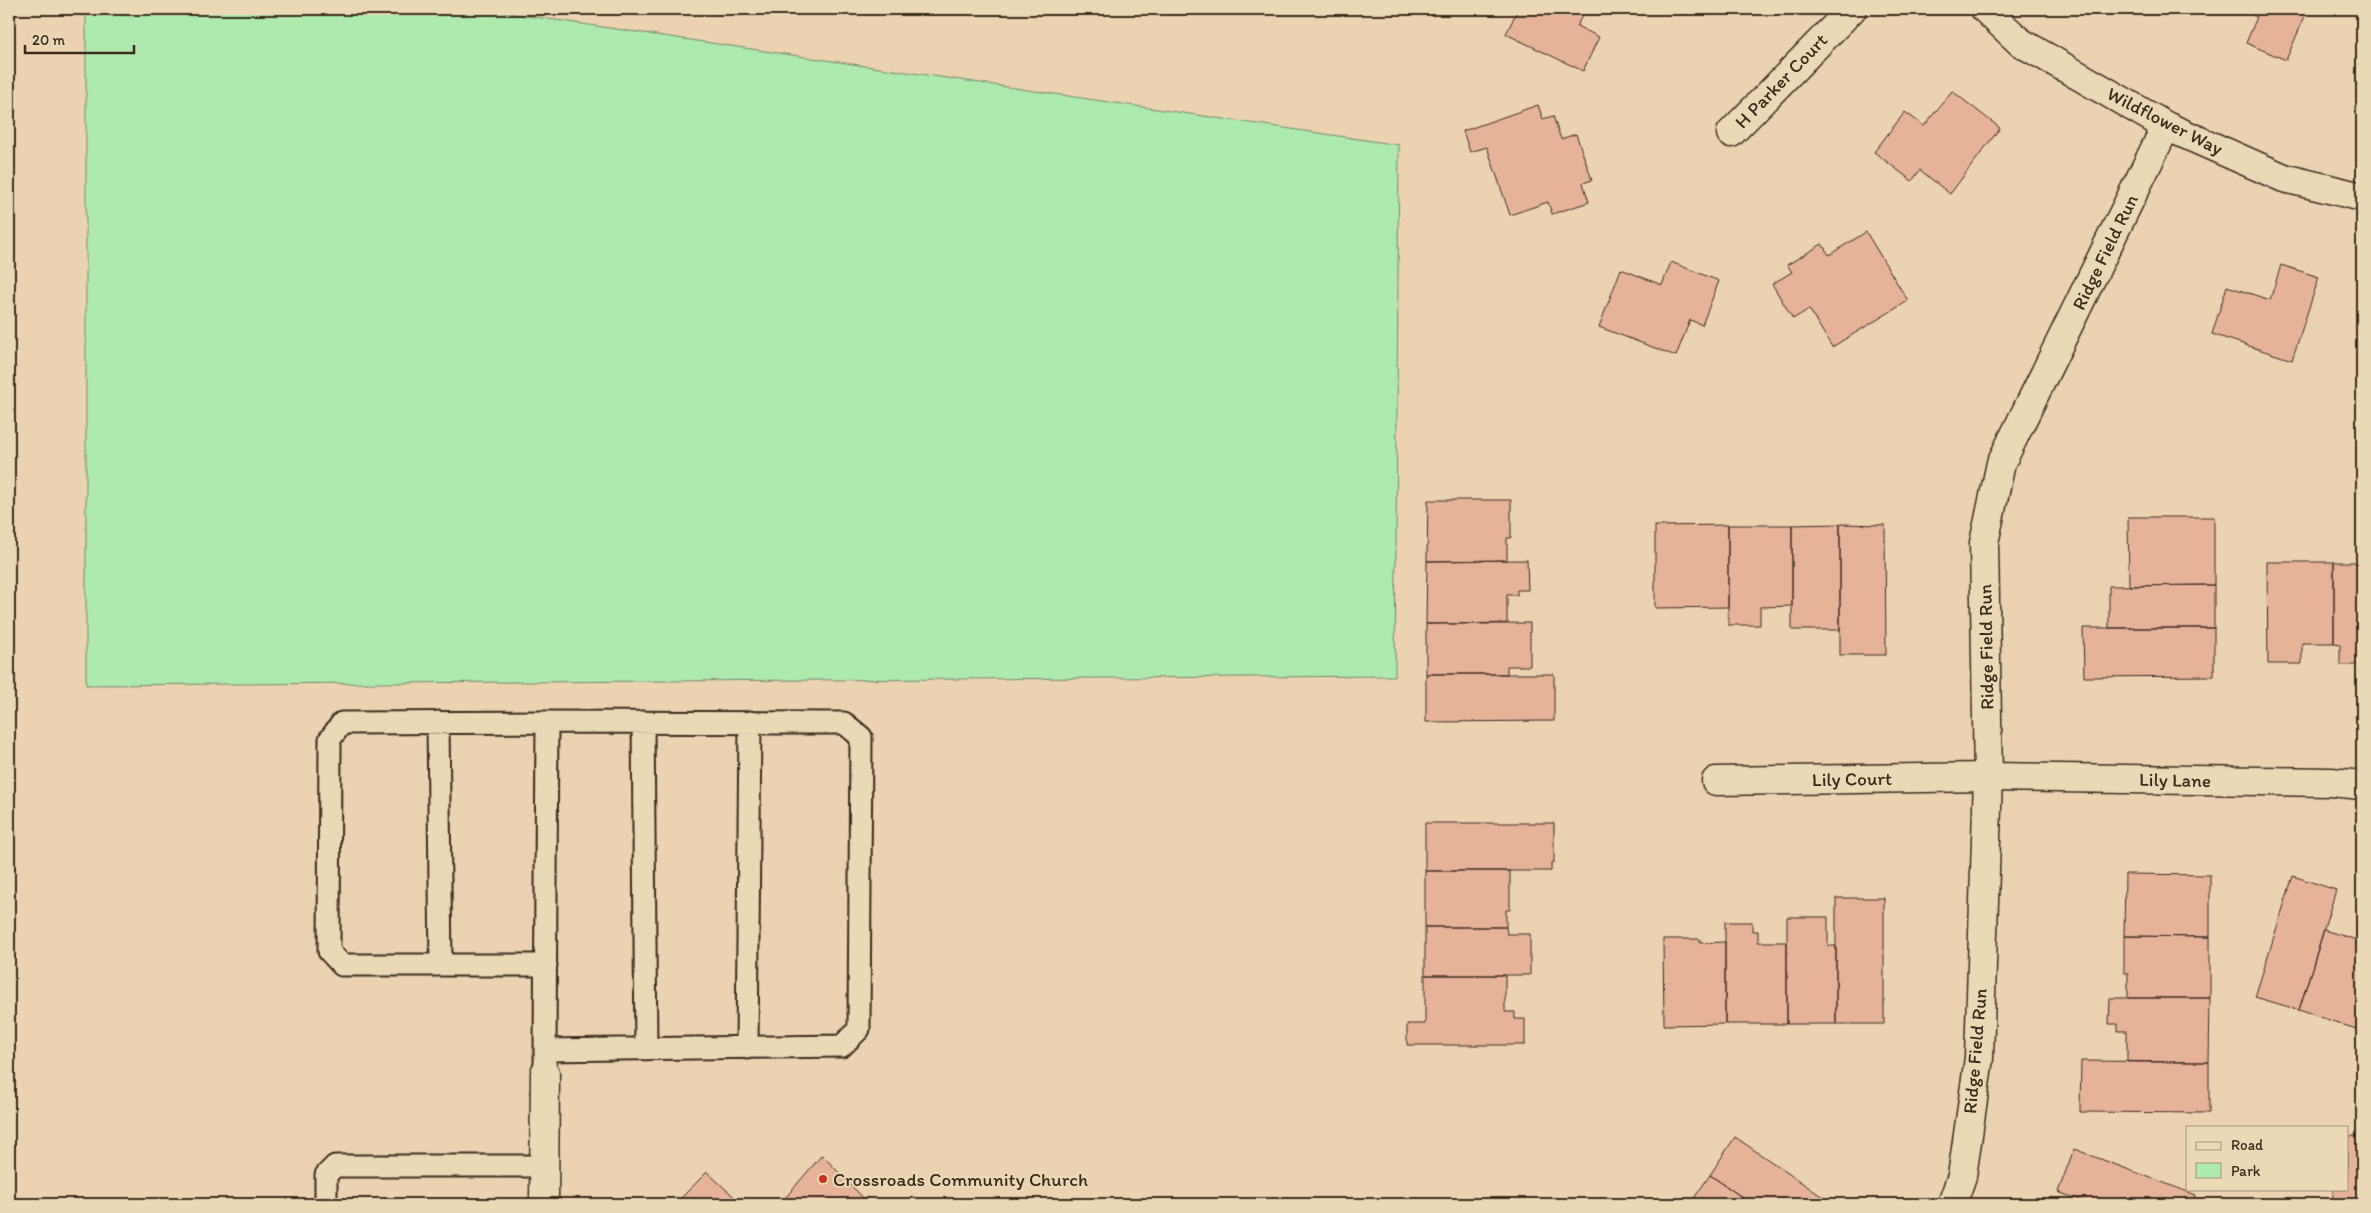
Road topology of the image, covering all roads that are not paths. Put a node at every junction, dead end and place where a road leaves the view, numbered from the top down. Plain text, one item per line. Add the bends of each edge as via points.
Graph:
1 (1852, 9) edge
2 (1985, 9) edge
3 (2166, 126) junction
4 (1731, 133) dead end
5 (2362, 197) edge
6 (438, 722) junction
7 (547, 722) junction
8 (644, 722) junction
9 (750, 722) junction
10 (1988, 777) junction
11 (1716, 781) dead end
12 (2362, 785) edge
13 (441, 966) junction
14 (546, 966) junction
15 (747, 1048) junction
16 (646, 1049) junction
17 (545, 1061) junction
18 (544, 1166) junction
19 (326, 1204) edge
20 (544, 1204) edge
21 (1952, 1204) edge

1 - 4 street, H Parker Court
2 - 3 street, Wildflower Way via 2020,42
3 - 5 street, Wildflower Way via 2284,178
3 - 10 street, Ridge Field Run via 2001,464 1984,543
6 - 7 lane
6 - 13 lane
6 - 13 lane via 342,723 330,739 329,951 342,966
7 - 8 lane
7 - 14 lane
8 - 9 lane
8 - 16 lane
9 - 15 lane
9 - 15 lane via 844,723 861,737 859,1028 842,1046
10 - 11 street, Lily Court
10 - 12 street, Lily Lane
10 - 21 street, Ridge Field Run via 1979,1058 1962,1176
13 - 14 lane
14 - 17 lane
15 - 16 lane
16 - 17 lane
17 - 18 street
18 - 19 lane via 335,1166 326,1175
18 - 20 street

